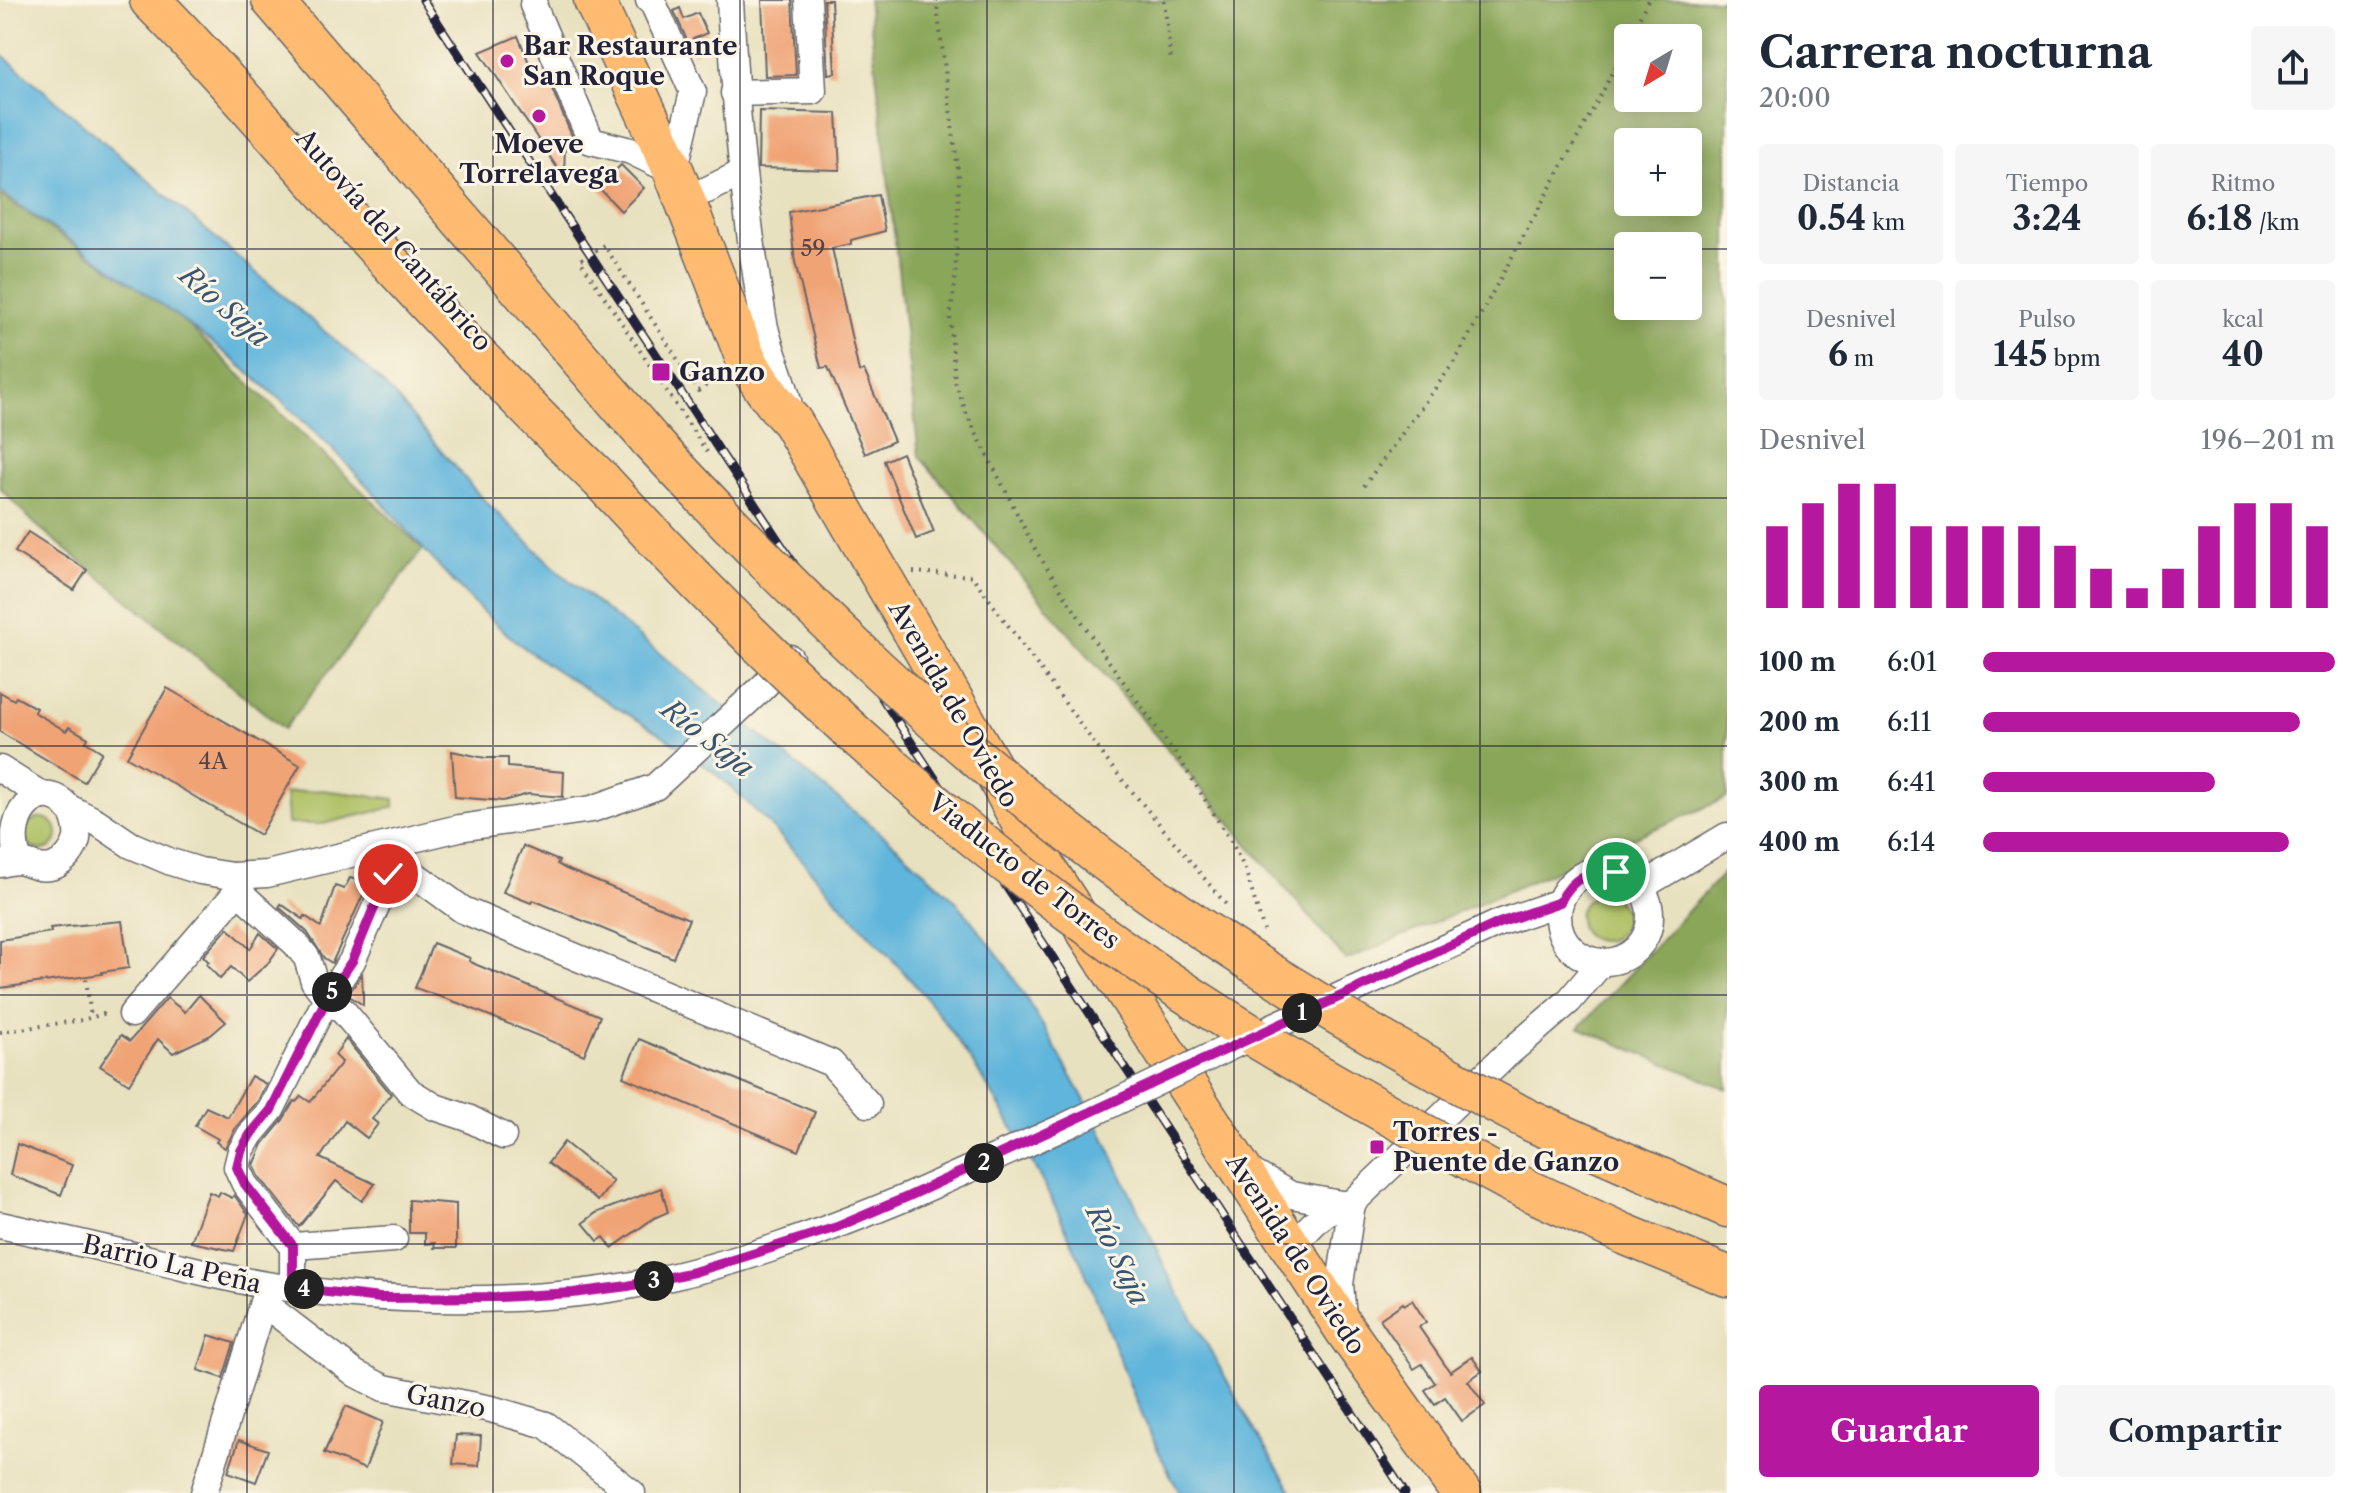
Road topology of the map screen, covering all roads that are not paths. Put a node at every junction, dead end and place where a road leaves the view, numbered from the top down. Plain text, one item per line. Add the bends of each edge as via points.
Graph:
1 (150, 0) edge
2 (188, 0) edge
3 (272, 0) edge
4 (305, 0) edge
5 (534, 0) edge
6 (594, 0) edge
7 (649, 0) edge
8 (730, 0) edge
9 (808, 0) edge
10 (734, 93) junction
11 (742, 173) junction
12 (679, 184) junction
13 (792, 422) junction
14 (645, 434) junction
15 (601, 480) junction
16 (790, 658) dead end
17 (0, 769) edge
18 (0, 778) edge
19 (43, 796) junction
20 (67, 807) junction
21 (4, 830) edge
22 (1727, 836) edge
23 (131, 845) junction
24 (394, 852) junction
25 (70, 854) junction
26 (9, 862) edge
27 (235, 883) junction
28 (1639, 888) junction
29 (1560, 902) junction
30 (1602, 962) junction
31 (327, 998) junction
32 (132, 1014) dead end
33 (868, 1104) dead end
34 (503, 1136) dead end
35 (1236, 1164) junction
36 (1727, 1207) edge
37 (1348, 1208) junction
38 (0, 1225) edge
39 (394, 1239) dead end
40 (293, 1246) junction
41 (1291, 1248) junction
42 (1727, 1276) edge
43 (275, 1292) junction
44 (1345, 1330) junction
45 (204, 1493) edge
46 (632, 1493) edge
47 (1461, 1493) edge

1 - 15 highway via 476,355
2 - 15 highway, Autovía del Cantábrico
3 - 14 highway
4 - 14 highway
5 - 12 street via 591,141 631,151
6 - 12 highway, Avenida de Oviedo
7 - 12 street via 693,92
8 - 10 street
9 - 10 street via 813,91
10 - 11 street
11 - 12 street via 707,190
11 - 13 street via 764,323
12 - 13 highway, Avenida de Oviedo via 746,359 769,398
13 - 35 highway, Avenida de Oviedo via 1047,870
14 - 36 highway, bridge via 850,645 1050,819 1166,905 1300,991 1533,1122
15 - 42 highway, Viaducto de Torres, bridge via 800,683 907,779 1100,933 1219,1015 1509,1181
16 - 24 street via 655,787 592,809 459,828
17 - 19 street
18 - 21 street via 6,791
19 - 20 street
19 - 21 street via 16,805
20 - 23 street
20 - 25 street via 75,818 77,837
21 - 26 street
22 - 28 street
23 - 25 street via 97,845
23 - 27 street
24 - 27 street
24 - 31 street via 352,961
24 - 33 street via 463,910 831,1063
25 - 26 street via 55,866 36,869
27 - 31 street via 296,944
27 - 32 street
28 - 29 street via 1629,878 1602,870 1566,889
28 - 30 street via 1649,915 1641,943 1630,954
29 - 30 street via 1560,930 1566,942 1588,959
29 - 43 street, Barrio La Peña, bridge via 1499,923 837,1227 694,1272 628,1286 500,1297
30 - 37 street via 1569,1001
31 - 34 street via 410,1092
31 - 40 street via 237,1167 253,1198
35 - 37 street via 1291,1195
35 - 41 highway, Avenida de Oviedo
37 - 41 street via 1323,1235
37 - 44 street via 1340,1284
38 - 43 street, Barrio La Peña
39 - 40 street
40 - 43 street
41 - 44 highway, Avenida de Oviedo
43 - 45 street
43 - 46 street, Ganzo via 356,1374 384,1388 546,1425
44 - 47 highway, Avenida de Oviedo

